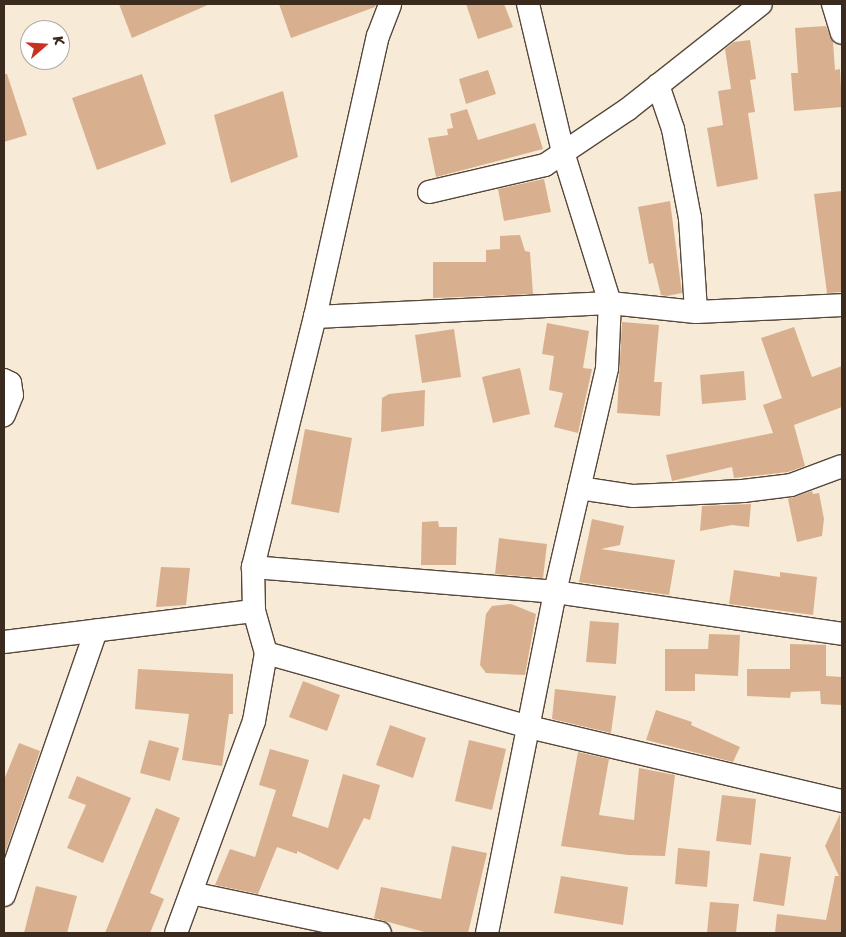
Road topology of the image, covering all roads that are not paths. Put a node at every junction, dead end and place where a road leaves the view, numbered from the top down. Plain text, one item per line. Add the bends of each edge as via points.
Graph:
1 (390, 4) edge
2 (528, 4) edge
3 (761, 4) edge
4 (833, 4) edge
5 (842, 33) edge
6 (658, 85) junction
7 (563, 152) junction
8 (430, 192) dead end
9 (610, 303) junction
10 (842, 305) edge
11 (696, 312) junction
12 (315, 318) junction
13 (4, 380) edge
14 (4, 415) edge
15 (842, 466) edge
16 (579, 488) junction
17 (252, 568) junction
18 (555, 592) junction
19 (254, 611) junction
20 (96, 632) junction
21 (842, 634) edge
22 (4, 642) edge
23 (266, 653) junction
24 (529, 727) junction
25 (842, 801) edge
26 (191, 893) junction
27 (4, 895) edge
28 (176, 933) edge
29 (380, 933) edge
30 (487, 933) edge

1 - 12 street via 378,36
2 - 7 street
3 - 6 street
4 - 5 street
6 - 7 street
6 - 11 street via 673,129 690,218
7 - 8 street via 545,165
7 - 9 street
9 - 11 street
9 - 12 street
9 - 16 street via 607,368
10 - 11 street
12 - 17 street
13 - 14 street via 10,383 12,395
15 - 16 street via 791,486 743,491 633,496
16 - 18 street
17 - 18 street
17 - 19 street
18 - 21 street
18 - 24 street
19 - 20 street
19 - 23 street
20 - 22 street
20 - 27 street
23 - 24 street
23 - 26 street via 254,721
24 - 25 street
24 - 30 street
26 - 28 street
26 - 29 street

